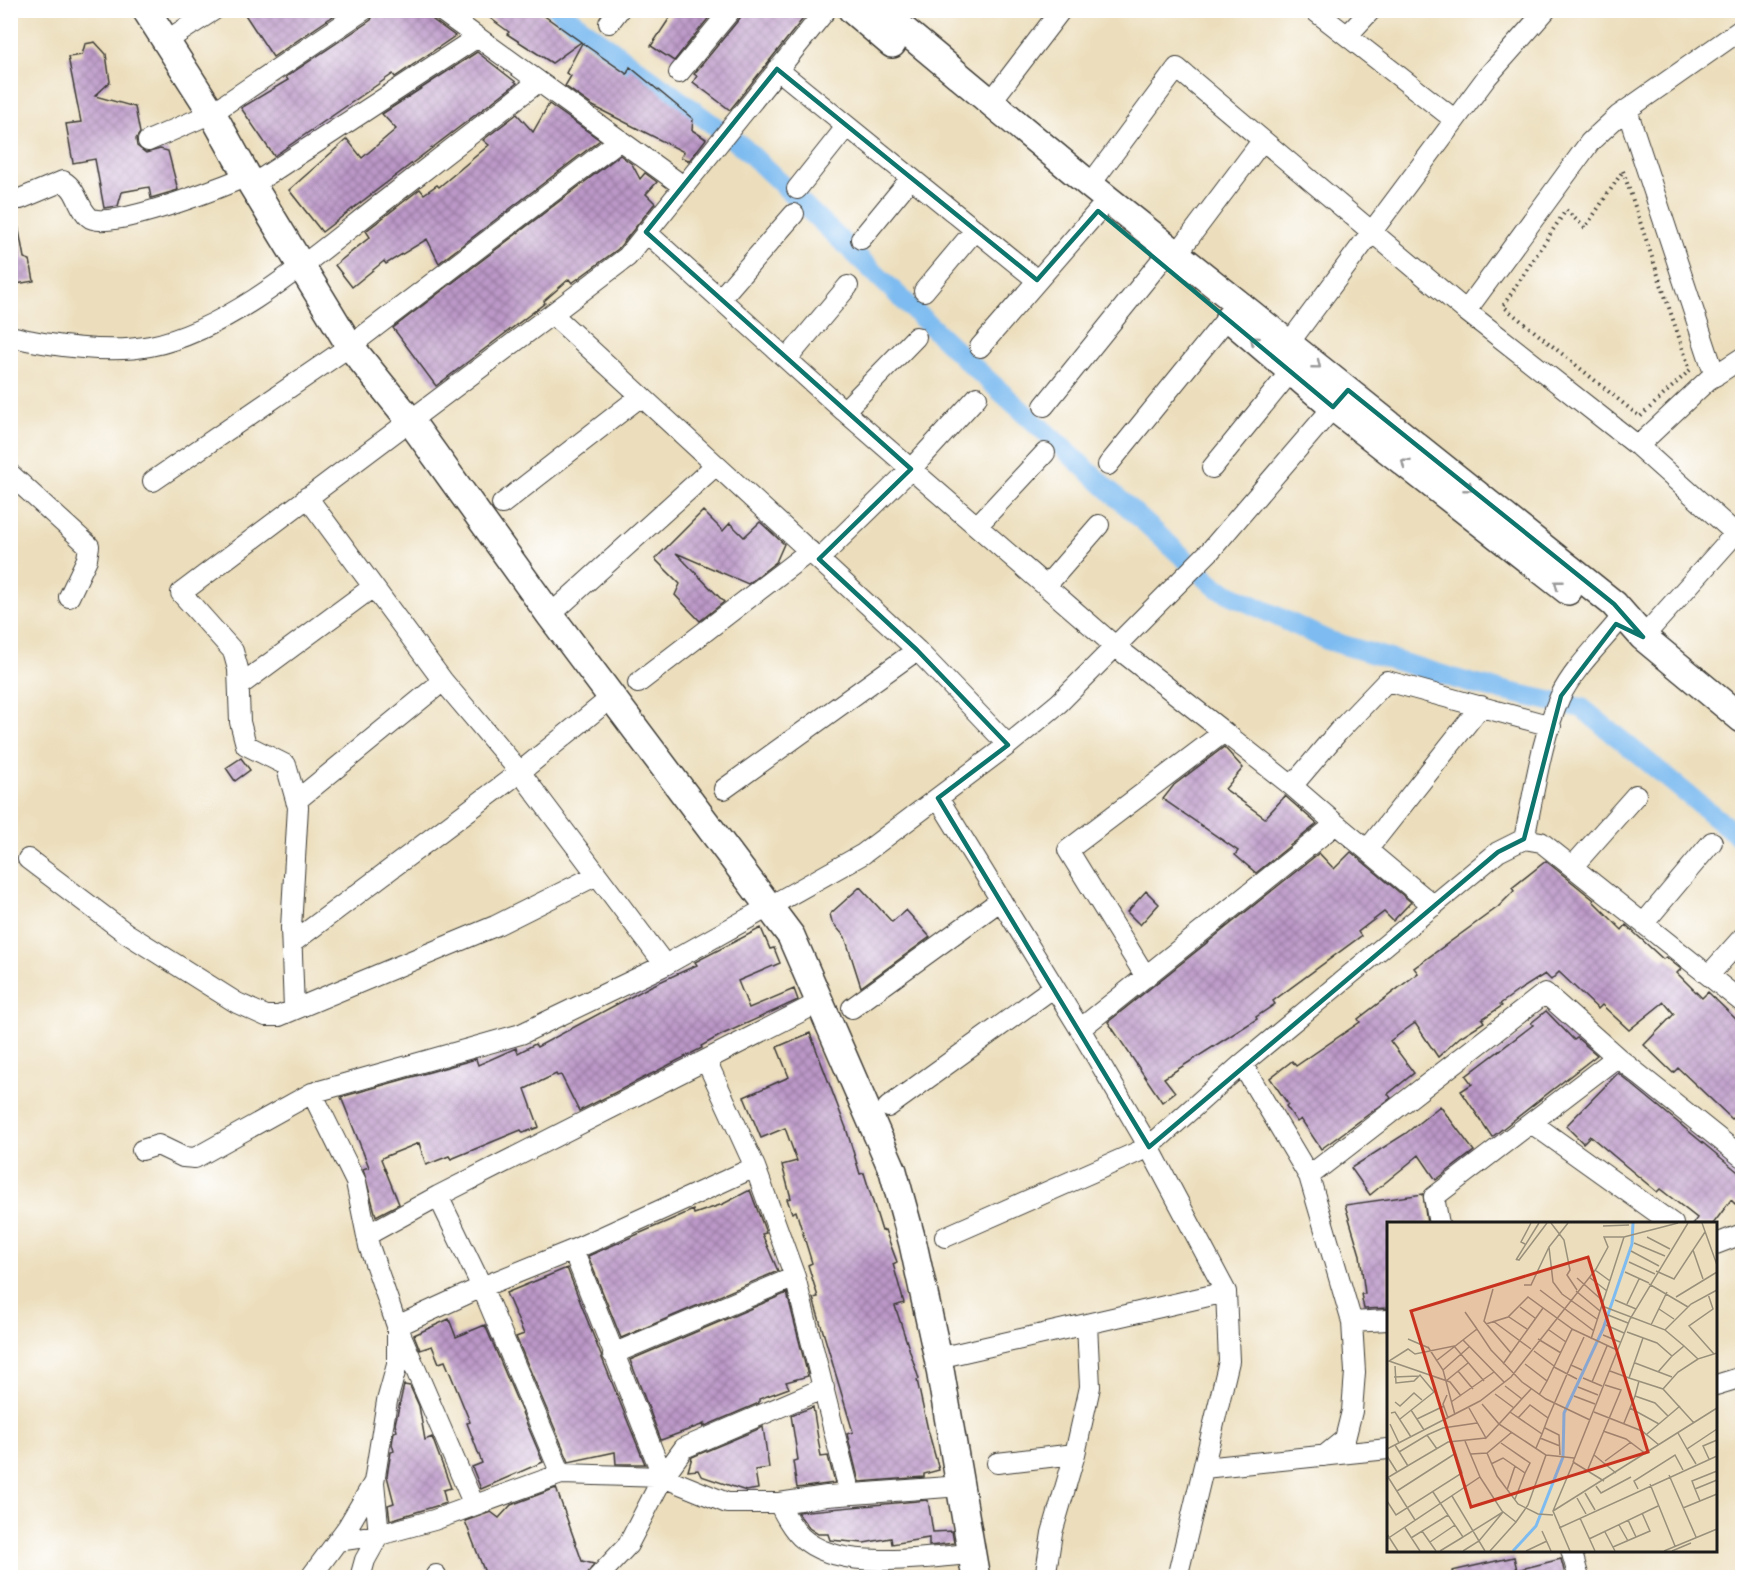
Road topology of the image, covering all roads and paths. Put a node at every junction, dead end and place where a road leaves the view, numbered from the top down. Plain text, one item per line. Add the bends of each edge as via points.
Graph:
1 (146, 10) edge
2 (214, 10) edge
3 (364, 10) edge
4 (730, 10) edge
5 (826, 10) edge
6 (852, 10) edge
7 (880, 10) edge
8 (1061, 10) edge
9 (1314, 10) edge
10 (1371, 10) edge
11 (1546, 10) edge
12 (441, 11) edge
13 (1743, 29) edge
14 (1347, 36) junction
15 (476, 38) junction
16 (166, 41) junction
17 (777, 69) junction
18 (679, 73) dead end
19 (538, 82) junction
20 (990, 103) junction
21 (1627, 110) junction
22 (212, 112) junction
23 (1455, 120) junction
24 (848, 126) junction
25 (620, 140) junction
26 (148, 141) dead end
27 (1262, 141) junction
28 (911, 178) junction
29 (250, 180) junction
30 (1090, 185) junction
31 (683, 186) junction
32 (797, 189) dead end
33 (10, 199) edge
34 (1098, 211) junction
35 (794, 214) dead end
36 (975, 230) junction
37 (646, 232) junction
38 (1371, 233) junction
39 (861, 239) dead end
40 (1168, 258) junction
41 (301, 267) junction
42 (1037, 280) junction
43 (848, 286) dead end
44 (924, 291) dead end
45 (720, 299) junction
46 (1503, 306) joint
47 (1466, 311) junction
48 (552, 314) junction
49 (1227, 317) junction
50 (10, 336) edge
51 (916, 338) dead end
52 (1288, 343) junction
53 (351, 346) junction
54 (980, 347) dead end
55 (1743, 358) edge
56 (787, 359) junction
57 (1291, 371) junction
58 (1715, 376) junction
59 (641, 396) junction
60 (977, 397) dead end
61 (1340, 398) junction
62 (1044, 406) dead end
63 (844, 411) junction
64 (409, 419) junction
65 (1638, 446) junction
66 (1045, 453) dead end
67 (716, 465) junction
68 (1108, 465) dead end
69 (1212, 468) dead end
70 (911, 469) junction
71 (10, 474) edge
72 (153, 481) dead end
73 (307, 497) junction
74 (502, 504) dead end
75 (1100, 525) dead end
76 (977, 526) junction
77 (1739, 530) edge
78 (814, 555) junction
79 (1046, 586) junction
80 (373, 587) junction
81 (69, 597) dead end
82 (550, 615) junction
83 (1616, 624) junction
84 (1643, 637) junction
85 (1116, 647) junction
86 (917, 650) junction
87 (443, 681) junction
88 (638, 683) dead end
89 (239, 687) junction
90 (612, 697) junction
91 (1481, 706) junction
92 (1743, 719) edge
93 (1552, 722) junction
94 (1224, 732) junction
95 (1008, 745) junction
96 (520, 772) junction
97 (1292, 786) junction
98 (724, 789) dead end
99 (1636, 795) dead end
100 (938, 798) junction
101 (296, 801) junction
102 (1336, 824) junction
103 (1524, 839) junction
104 (1713, 842) dead end
105 (1367, 850) junction
106 (28, 859) dead end
107 (1573, 866) junction
108 (597, 875) junction
109 (1001, 900) junction
110 (774, 904) junction
111 (1434, 906) junction
112 (1644, 923) junction
113 (1743, 938) edge
114 (292, 943) junction
115 (665, 965) junction
116 (1709, 975) junction
117 (1146, 977) junction
118 (1054, 987) junction
119 (820, 1002) junction
120 (1743, 1002) edge
121 (852, 1008) dead end
122 (294, 1009) junction
123 (1080, 1029) junction
124 (1617, 1057) junction
125 (706, 1060) junction
126 (1242, 1064) junction
127 (312, 1093) junction
128 (888, 1107) dead end
129 (1533, 1124) junction
130 (1149, 1147) junction
131 (142, 1150) dead end
132 (1743, 1157) edge
133 (755, 1167) junction
134 (1309, 1176) junction
135 (438, 1196) junction
136 (1439, 1222) edge
137 (1670, 1222) edge
138 (1743, 1234) edge
139 (367, 1236) junction
140 (945, 1238) dead end
141 (1717, 1244) edge
142 (573, 1250) junction
143 (795, 1277) junction
144 (482, 1287) junction
145 (1226, 1292) junction
146 (1387, 1320) edge
147 (1352, 1322) junction
148 (1087, 1324) junction
149 (397, 1326) junction
150 (613, 1354) junction
151 (953, 1355) junction
152 (1743, 1377) edge
153 (1717, 1385) edge
154 (824, 1388) junction
155 (1387, 1449) edge
156 (1075, 1454) junction
157 (1324, 1456) junction
158 (997, 1463) dead end
159 (1204, 1468) junction
160 (561, 1474) junction
161 (663, 1477) junction
162 (374, 1482) junction
163 (961, 1486) junction
164 (850, 1494) junction
165 (779, 1503) junction
166 (474, 1505) junction
167 (379, 1535) junction
168 (337, 1541) junction
169 (1571, 1552) edge
170 (974, 1566) edge
171 (864, 1568) edge
172 (310, 1578) edge
173 (360, 1578) edge
174 (597, 1578) edge
175 (1045, 1578) edge
176 (1177, 1578) edge
177 (1580, 1578) edge

1 - 16 street
2 - 16 street
3 - 22 street
4 - 18 street
5 - 17 street
6 - 34 street
7 - 20 street
8 - 20 street
9 - 14 street
10 - 14 street
11 - 23 street
12 - 15 street
13 - 21 street
14 - 23 street
15 - 19 street
15 - 29 street
16 - 22 street
17 - 24 street
17 - 31 street
19 - 25 street
19 - 41 street
20 - 30 street
21 - 47 street via 1590,142
21 - 58 street
22 - 26 street
22 - 29 street
23 - 38 street
24 - 28 street
24 - 32 street
25 - 31 street
25 - 53 street
27 - 30 street via 1177,68
27 - 38 street
27 - 40 street
28 - 36 street
28 - 39 street
29 - 33 street via 111,220 89,218 73,187 63,181 20,199
29 - 41 street
30 - 40 street
31 - 37 street
34 - 40 street
34 - 42 street
35 - 45 street
36 - 42 street
36 - 44 street
37 - 45 street
37 - 48 street via 627,257
38 - 47 street
38 - 52 street
40 - 49 street
40 - 52 street
40 - 62 street
41 - 50 street via 236,310 195,331 150,346 120,349
41 - 53 street
42 - 54 street
43 - 56 street
45 - 56 street
46 - 46 path via 1640,417 1690,370 1623,171 1585,228 1566,210
47 - 65 street
48 - 59 street
48 - 64 street
57 -> 49 street
49 - 68 street
51 - 63 street
52 -> 61 street
53 - 64 street
53 - 72 street
55 - 58 street
56 - 63 street
57 - 61 street
57 - 69 street
58 - 65 street
59 - 67 street
59 - 74 street
60 - 70 street
83 -> 61 street via 1601,617
61 -> 84 street via 1614,604
61 - 85 street via 1210,551
63 - 70 street
64 - 73 street
64 - 82 street
65 - 77 street
66 - 76 street
67 - 78 street
67 - 82 street
70 - 76 street
70 - 78 street
71 - 81 street via 89,546
73 - 80 street
73 - 89 street via 182,593 233,651
75 - 79 street
76 - 79 street
77 - 84 street
78 - 86 street
78 - 88 street
79 - 85 street
80 - 87 street
80 - 89 street
82 - 90 street
83 - 84 street
83 - 93 street via 1573,676
84 - 92 street
85 - 94 street
85 - 95 street via 1059,703
86 - 95 street
86 - 98 street
87 - 96 street
87 - 101 street
89 - 101 street via 240,722 246,745 286,765
90 - 96 street
90 - 110 street
91 - 93 street
91 - 97 street via 1388,681
91 - 105 street
93 - 103 street
94 - 97 street
94 - 117 street via 1068,850
95 - 100 street
96 - 108 street
96 - 114 street
97 - 102 street
99 - 107 street
100 - 109 street
100 - 110 street via 864,854
101 - 114 street
102 - 105 street
102 - 117 street
103 - 107 street via 1541,843
103 - 111 street via 1498,852
104 - 112 street
105 - 111 street
106 - 122 street via 126,933 237,1004 266,1016 279,1016
107 - 112 street
108 - 115 street
108 - 122 street via 495,926
109 - 118 street
109 - 121 street
110 - 115 street
110 - 119 street
111 - 126 street
112 - 116 street
113 - 116 street
114 - 122 street
115 - 127 street via 521,1034
116 - 120 street
117 - 123 street
118 - 123 street
118 - 128 street
119 - 125 street
119 - 151 street via 893,1171 913,1244
123 - 130 street
124 - 129 street
124 - 132 street
124 - 134 street via 1545,993
125 - 133 street
125 - 135 street
126 - 130 street
126 - 134 street
127 - 131 street via 195,1158 158,1146
127 - 139 street via 356,1182
129 - 136 street via 1434,1197
129 - 137 street
130 - 140 street
130 - 145 street
133 - 142 street
133 - 143 street
134 - 147 street
135 - 139 street
135 - 144 street
138 - 141 street
139 - 149 street
142 - 144 street
142 - 150 street
143 - 150 street
143 - 154 street
144 - 149 street
144 - 160 street
145 - 148 street
145 - 159 street via 1229,1361
146 - 147 street
147 - 157 street via 1352,1411 1345,1439
148 - 151 street
148 - 156 street via 1090,1387
149 - 162 street via 397,1365
149 - 166 street
150 - 161 street
151 - 163 street
152 - 153 street
154 - 161 street via 684,1448
154 - 164 street
155 - 157 street
156 - 158 street
156 - 175 street via 1052,1533
157 - 159 street
159 - 176 street
160 - 161 street
160 - 166 street
161 - 165 street via 727,1503
161 - 174 street via 628,1545
162 - 167 street
162 - 168 street
163 - 164 street
163 - 170 street
164 - 165 street
165 - 171 street via 790,1526 803,1539 819,1550
166 - 167 street
167 - 168 street
167 - 173 street
168 - 172 street
169 - 177 street
170 - 171 street

